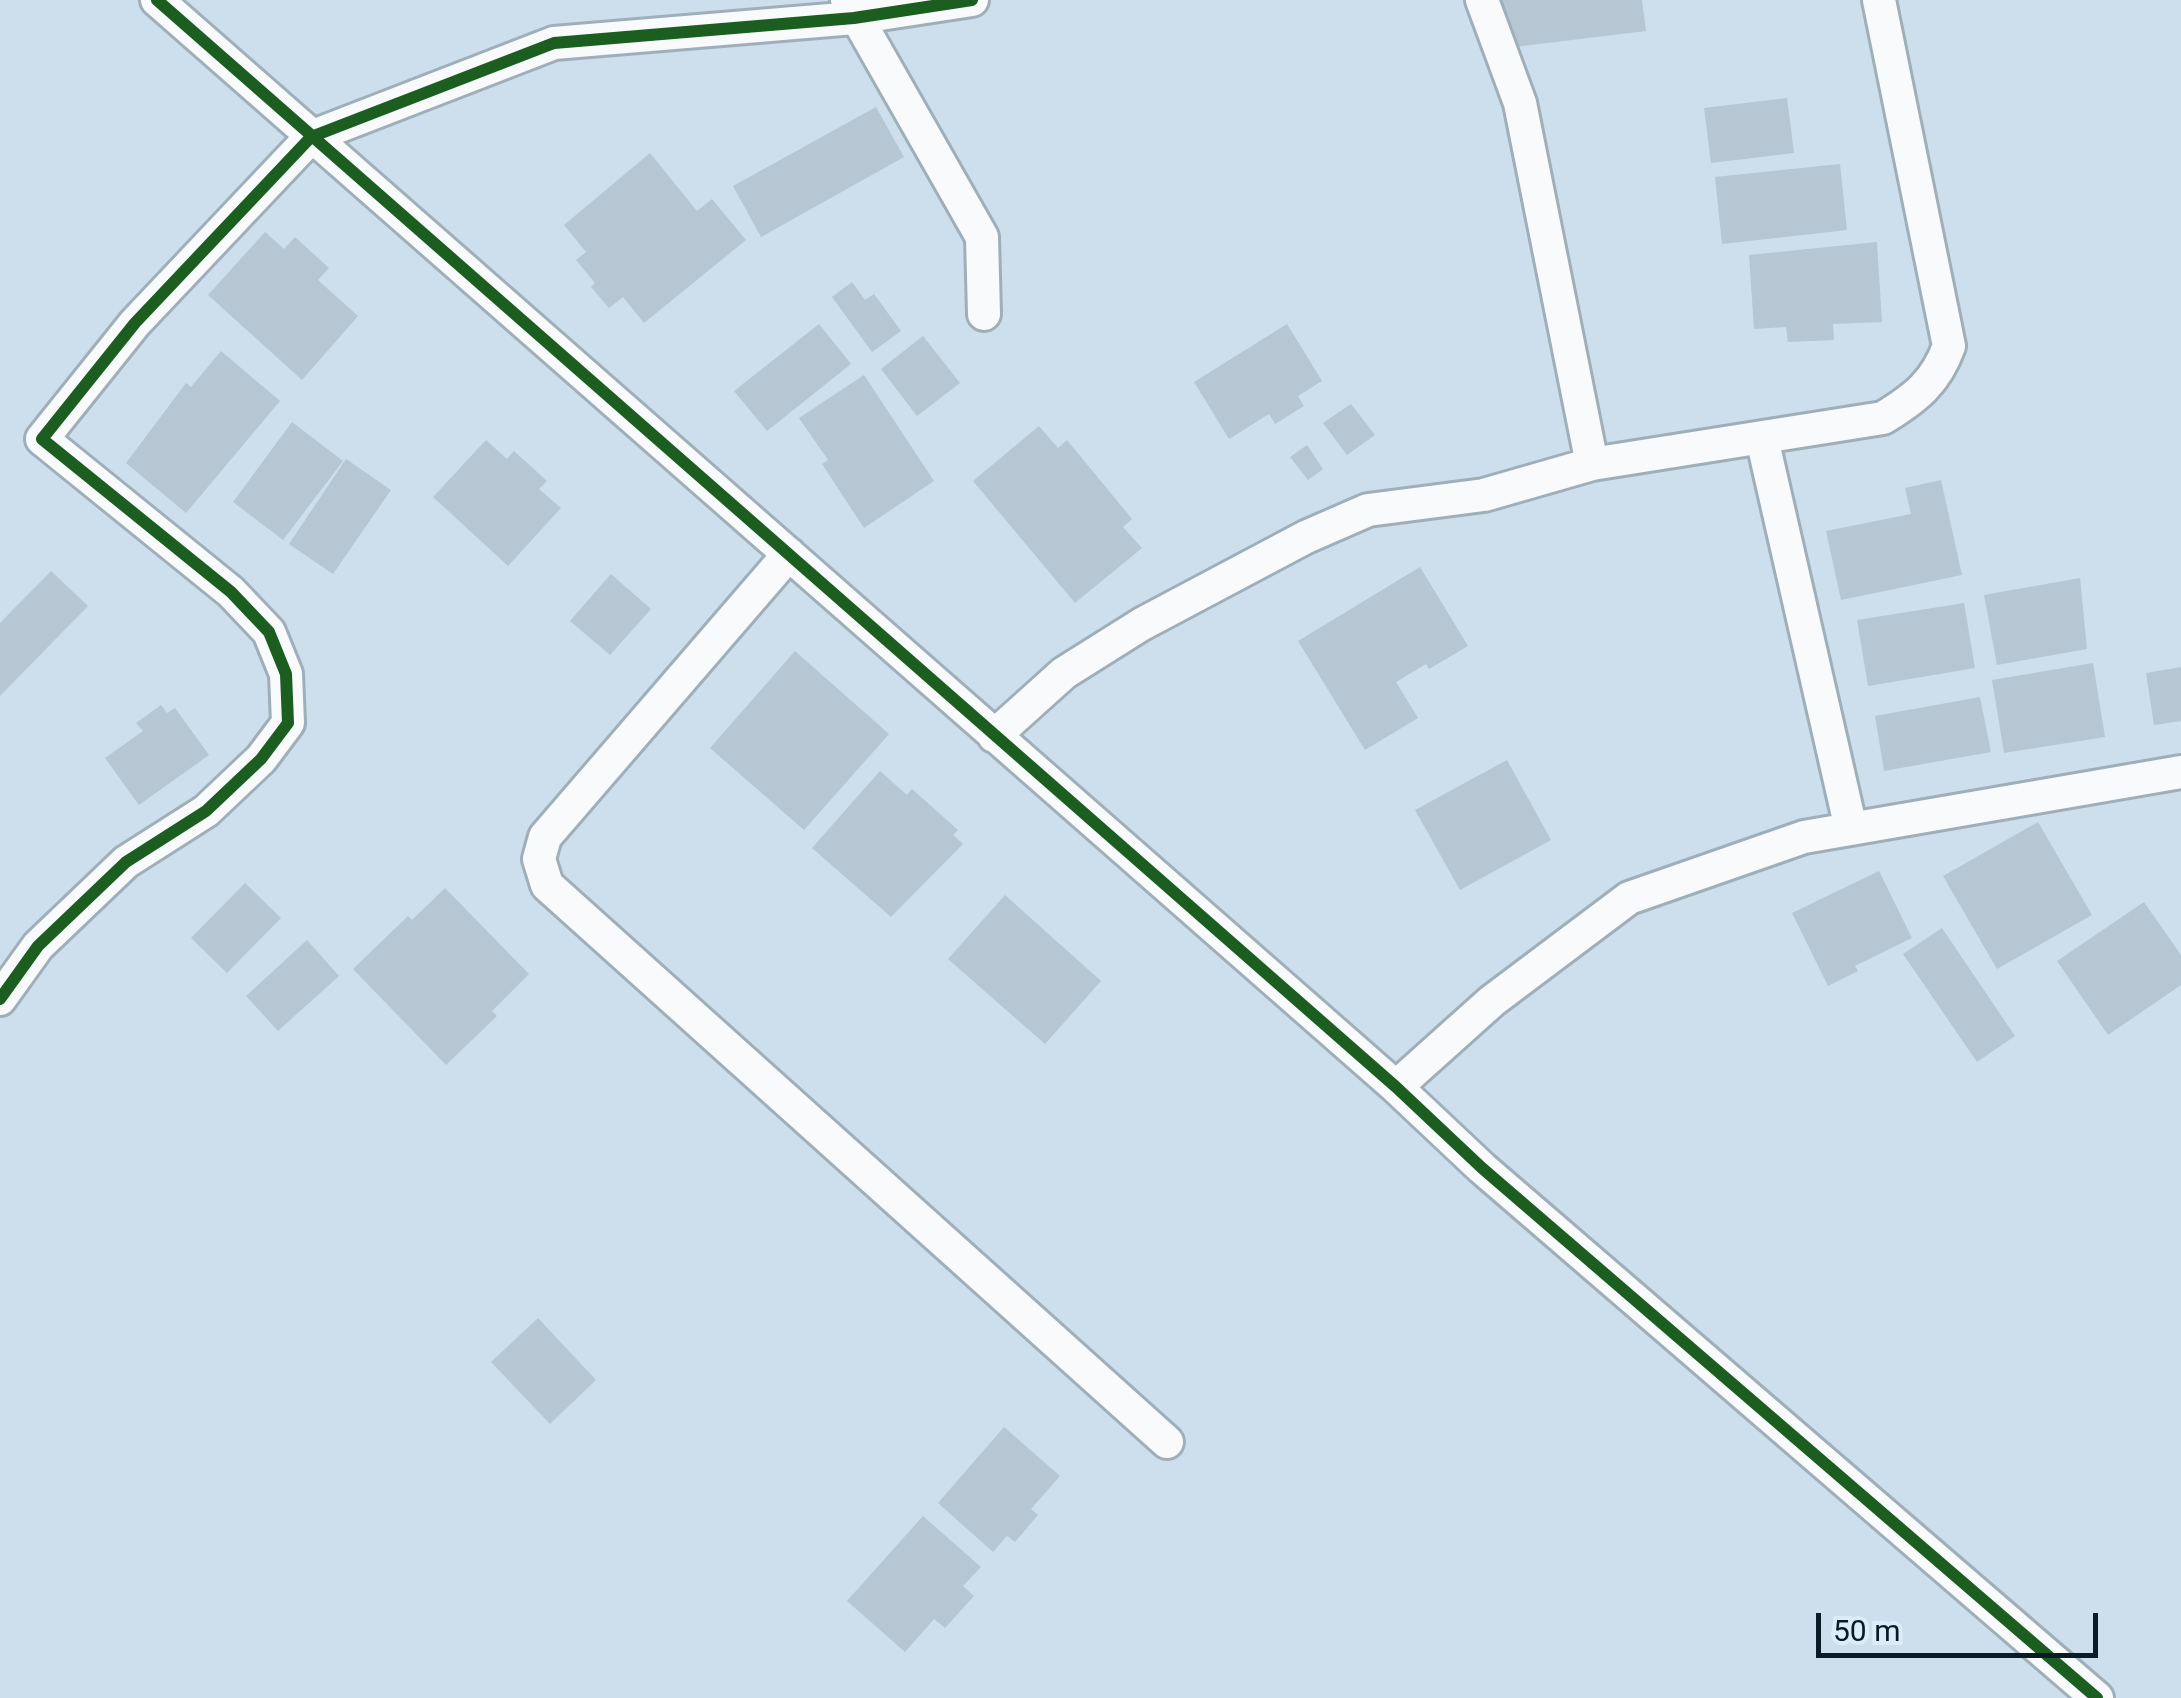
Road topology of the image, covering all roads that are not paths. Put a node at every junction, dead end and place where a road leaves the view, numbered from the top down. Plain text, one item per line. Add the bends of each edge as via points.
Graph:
1 (158, 0) edge
2 (972, 0) edge
3 (1482, 0) edge
4 (1878, 0) edge
5 (850, 9) edge
6 (311, 137) junction
7 (984, 314) dead end
8 (1762, 438) junction
9 (1592, 464) junction
10 (789, 554) junction
11 (994, 736) junction
12 (2181, 772) edge
13 (1851, 829) junction
14 (38, 946) junction
15 (0, 957) edge
16 (0, 999) edge
17 (1396, 1087) junction
18 (1166, 1442) dead end
19 (2096, 1698) edge

1 - 6 street
2 - 5 street
3 - 9 street via 1520,103
4 - 8 street via 1949,346 1939,374 1883,418
5 - 6 street via 554,42
5 - 7 street via 982,236
6 - 10 street
6 - 14 street via 135,323 42,439 231,592 269,632 286,674 288,724 206,811 126,862
8 - 9 street
8 - 13 street
9 - 11 street via 1484,495 1368,510 1306,536 1064,673
10 - 11 street
10 - 18 street via 545,837 539,860 547,885
11 - 17 street
12 - 13 street
13 - 17 street via 1804,837 1629,898 1492,1001
14 - 15 street
14 - 16 street
17 - 19 street

